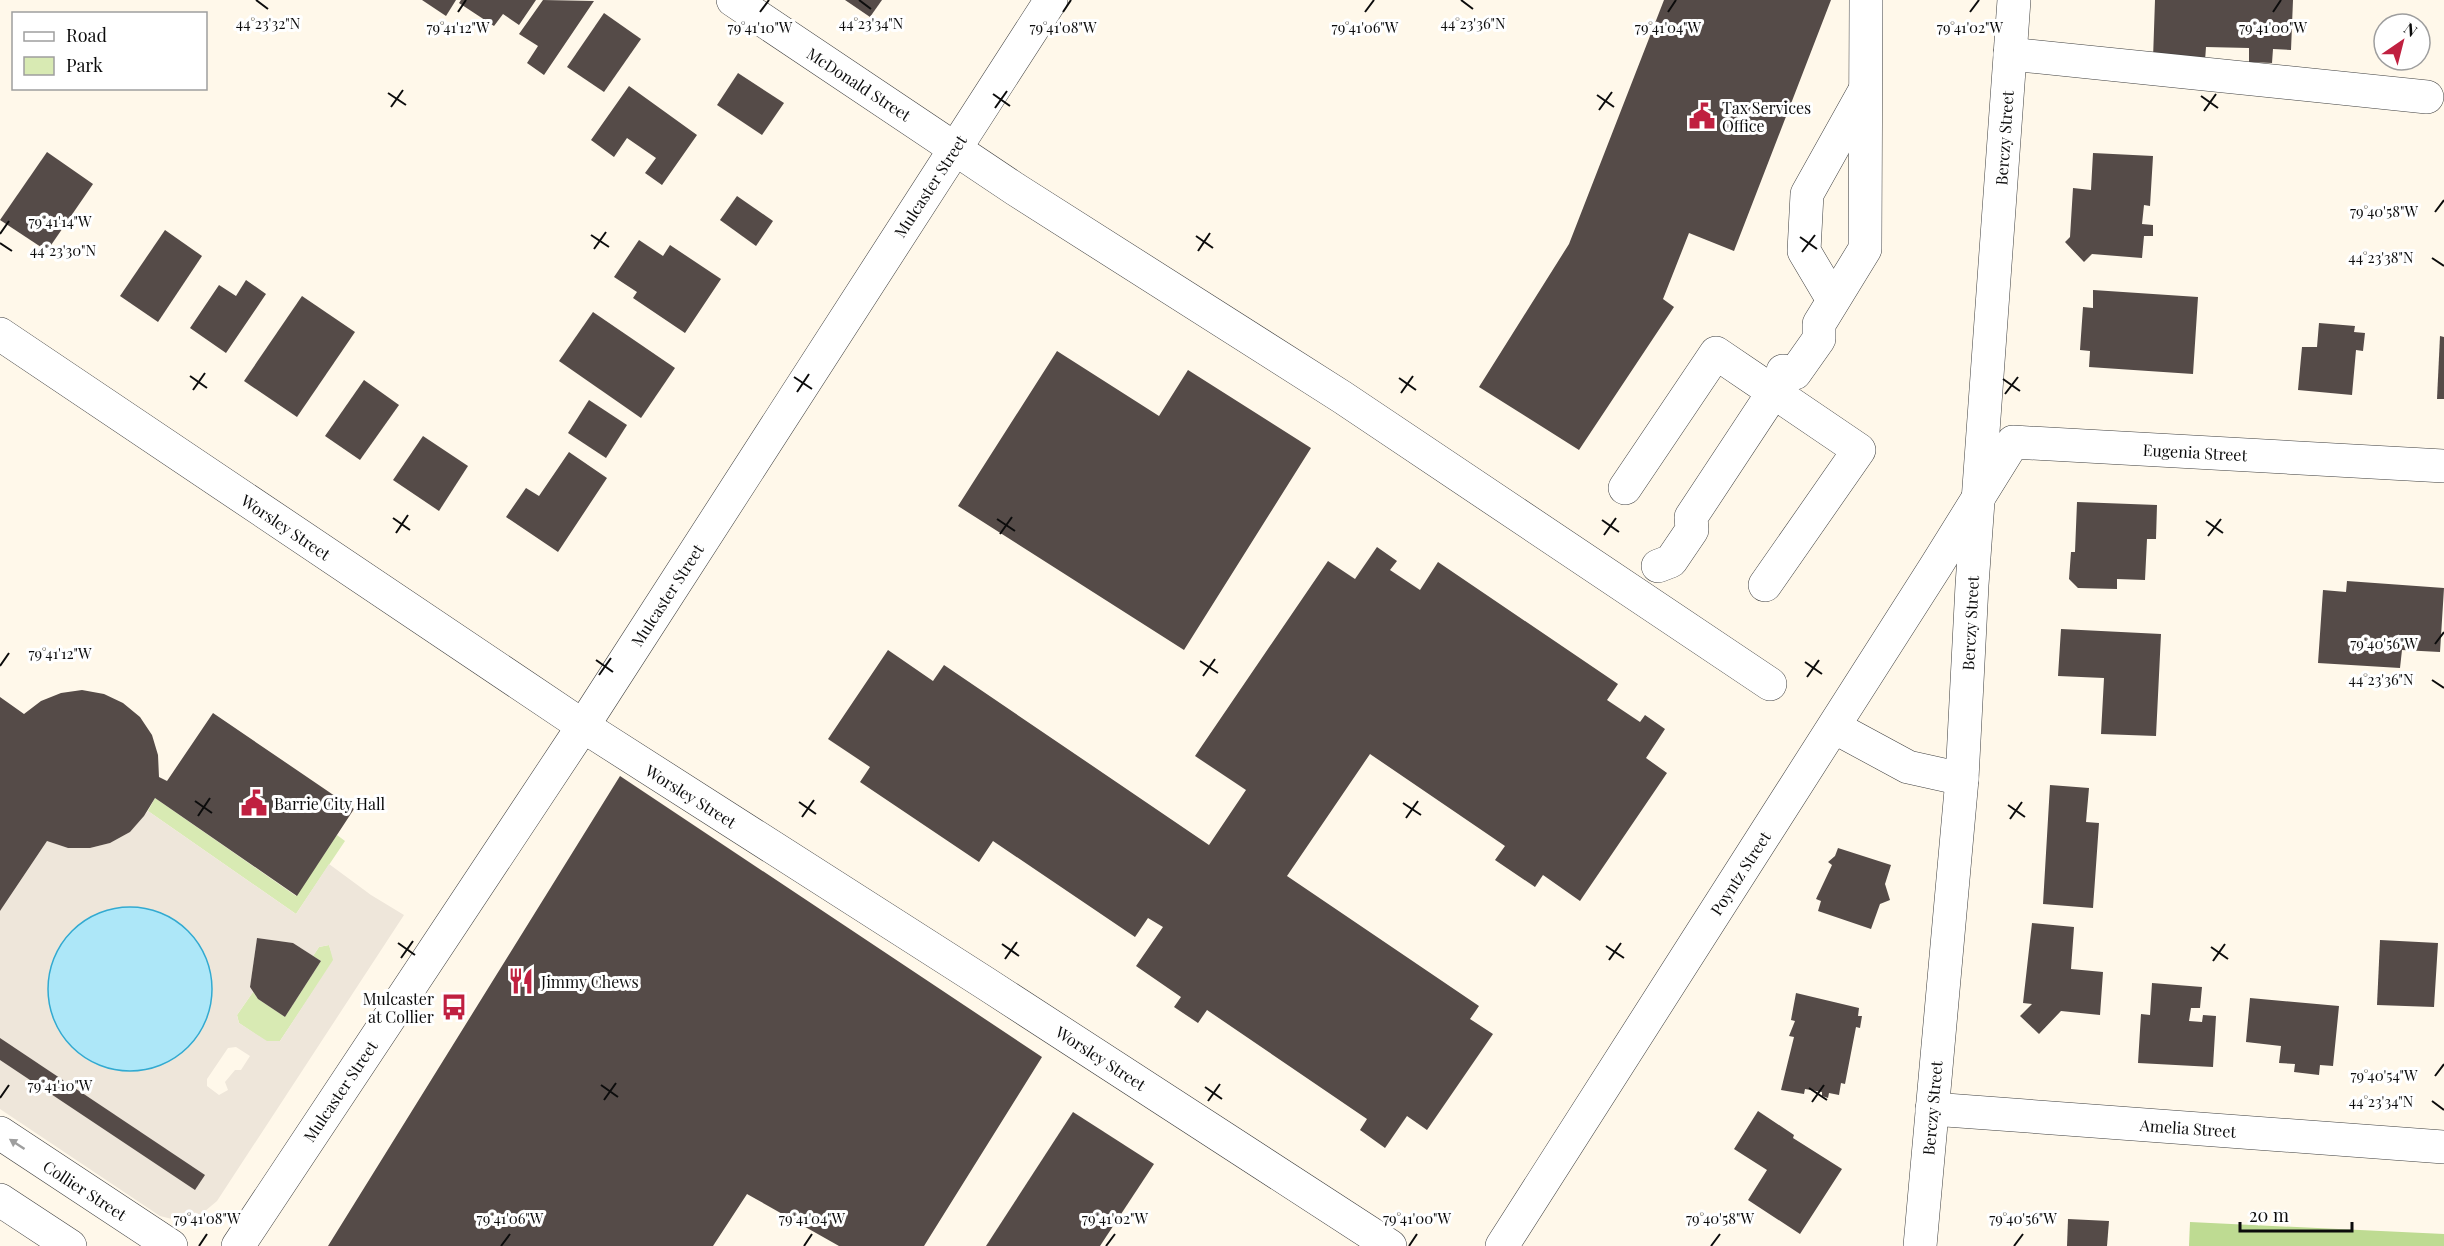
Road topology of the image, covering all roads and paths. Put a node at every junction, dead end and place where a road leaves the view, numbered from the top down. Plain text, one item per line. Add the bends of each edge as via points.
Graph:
1 (733, 0) edge
2 (1051, 0) edge
3 (1866, 0) edge
4 (2014, 0) edge
5 (2010, 54) junction
6 (1865, 90) junction
7 (2427, 97) dead end
8 (955, 148) junction
9 (1826, 312) junction
10 (0, 334) edge
11 (1779, 384) junction
12 (2444, 466) edge
13 (1625, 488) dead end
14 (1978, 500) junction
15 (1765, 585) dead end
16 (1638, 596) junction
17 (1770, 684) dead end
18 (583, 726) junction
19 (1834, 727) junction
20 (1962, 779) junction
21 (1932, 1109) junction
22 (0, 1133) edge
23 (2444, 1147) edge
24 (0, 1200) edge
25 (70, 1246) edge
26 (171, 1246) edge
27 (238, 1246) edge
28 (1390, 1246) edge
29 (1502, 1246) edge
30 (1920, 1246) edge

1 - 8 street, McDonald Street
2 - 8 street, Mulcaster Street
3 - 6 street
4 - 5 street, Berczy Street
5 - 7 street
5 - 14 street, Berczy Street
6 - 9 street via 1865,249
6 - 9 street via 1807,194 1804,252
8 - 16 street, McDonald Street via 1333,391
8 - 18 street, Mulcaster Street
9 - 11 street via 1805,331 1782,364
10 - 18 street, Worsley Street
11 - 13 street via 1716,353
11 - 15 street via 1859,450
11 - 16 street via 1691,517 1692,530 1671,561 1658,566
12 - 14 street, Eugenia Street via 2013,442
14 - 19 street, Poyntz Street
14 - 20 street, Berczy Street
16 - 17 street, McDonald Street
18 - 27 street, Mulcaster Street
18 - 28 street, Worsley Street
19 - 20 street via 1908,767
19 - 29 street, Poyntz Street
20 - 21 street, Berczy Street
21 - 23 street, Amelia Street
21 - 30 street, Berczy Street
26 -> 22 street, Collier Street
24 - 25 street

